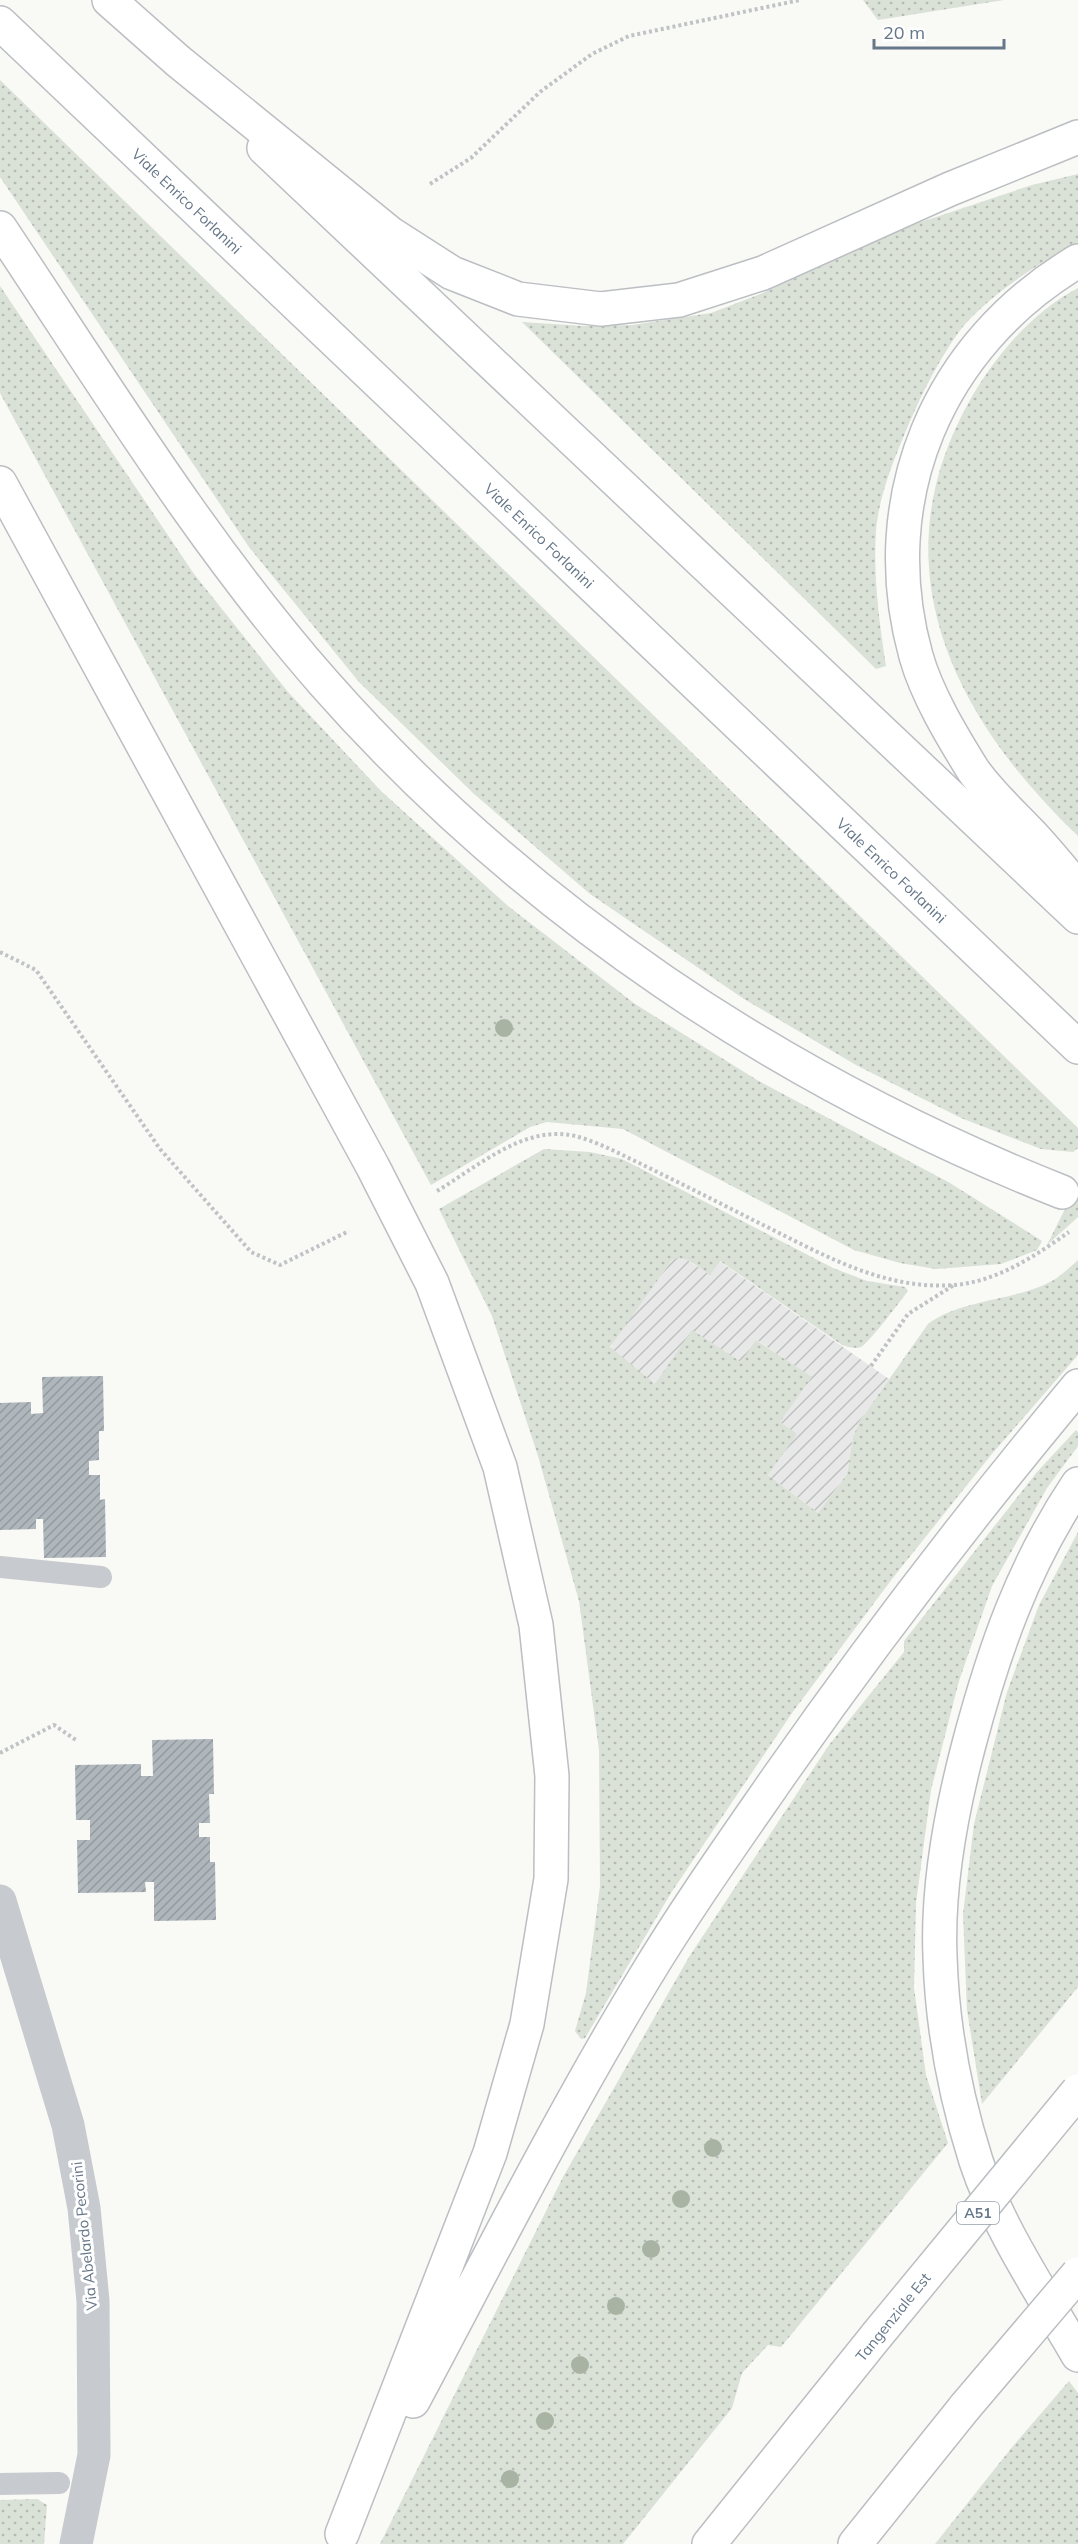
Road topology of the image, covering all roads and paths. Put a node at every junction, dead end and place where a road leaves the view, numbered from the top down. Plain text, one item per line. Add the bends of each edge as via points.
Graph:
1 (108, 0) edge
2 (800, 0) edge
3 (0, 24) edge
4 (1078, 137) edge
5 (1078, 147) edge
6 (430, 184) dead end
7 (950, 189) junction
8 (0, 228) edge
9 (1078, 261) edge
10 (0, 483) edge
11 (1078, 888) edge
12 (1078, 917) edge
13 (0, 952) edge
14 (1078, 1047) edge
15 (437, 1191) dead end
16 (1062, 1192) dead end
17 (1078, 1225) edge
18 (349, 1231) dead end
19 (954, 1285) junction
20 (871, 1366) dead end
21 (1078, 1386) edge
22 (1078, 1484) edge
23 (0, 1567) edge
24 (101, 1577) dead end
25 (76, 1740) dead end
26 (0, 1753) edge
27 (0, 1901) edge
28 (1078, 2091) edge
29 (1078, 2274) edge
30 (1078, 2355) edge
31 (59, 2483) dead end
32 (0, 2484) edge
33 (340, 2539) edge
34 (76, 2544) edge
35 (709, 2544) edge
36 (855, 2544) edge

1 - 7 main road via 178,62 391,234 452,273 518,299 601,309 679,300 763,273
1 - 12 main road
2 - 6 path via 629,36 592,54 540,92 471,158
3 - 14 main road, Viale Enrico Forlanini
4 - 7 main road
5 - 7 main road
8 - 16 main road via 179,495 276,625 324,684 376,738 485,842 601,939 727,1024 857,1100 992,1164
9 - 11 main road via 1028,294 1002,318 958,371 942,399 912,473 906,507 903,583 917,659 954,738 975,771
10 - 33 main road via 373,1167 432,1283 500,1467 536,1625 552,1776 551,1868 526,2024 490,2153
13 - 18 path via 36,970 160,1149 251,1252 280,1265
15 - 19 path via 519,1141 574,1135 847,1266 892,1281
17 - 19 path via 1031,1259 983,1279
19 - 20 path via 908,1314
21 - 33 main road via 973,1513 861,1659 727,1850 645,1977 547,2150
22 - 30 main road via 1038,1549 988,1669 949,1830 940,1954 956,2092 977,2164 1011,2238
23 - 24 lane
25 - 26 path via 54,1725
27 - 34 street, Via Abelardo Pecorini via 68,2125 84,2208 93,2301 94,2455
28 - 35 main road, Tangenziale Est / A51, bridge
29 - 36 main road, bridge via 964,2407
31 - 32 lane

